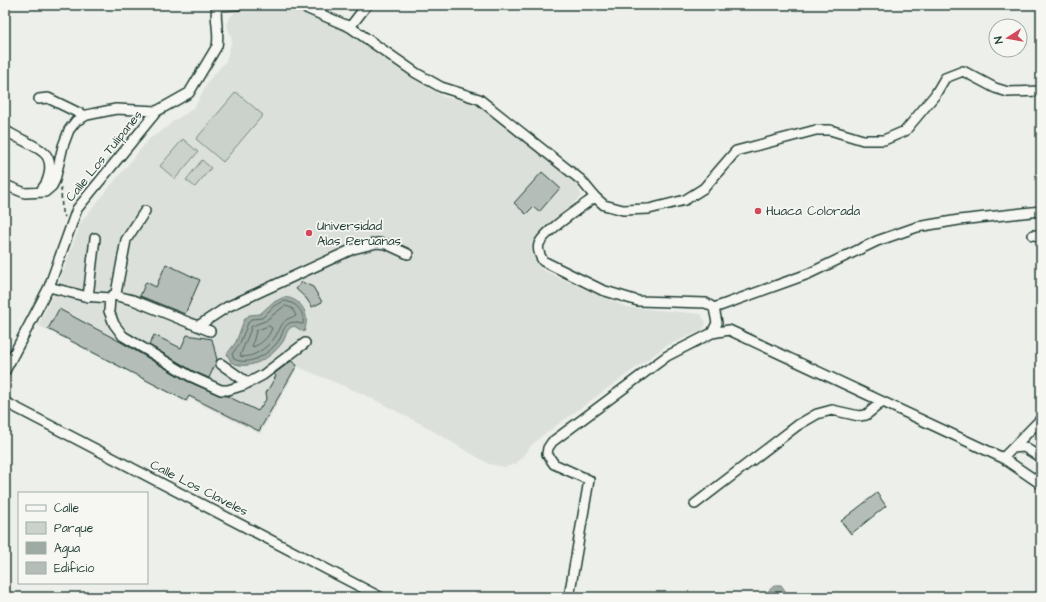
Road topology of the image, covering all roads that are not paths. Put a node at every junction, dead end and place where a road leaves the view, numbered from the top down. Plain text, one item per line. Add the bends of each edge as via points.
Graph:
1 (238, 5) edge
2 (299, 5) edge
3 (367, 5) edge
4 (217, 6) edge
5 (350, 27) junction
6 (1041, 91) edge
7 (39, 99) dead end
8 (157, 111) junction
9 (85, 116) junction
10 (5, 130) edge
11 (5, 185) edge
12 (36, 194) junction
13 (595, 197) junction
14 (146, 211) dead end
15 (1041, 211) edge
16 (95, 238) dead end
17 (408, 254) dead end
18 (49, 287) junction
19 (88, 297) junction
20 (111, 297) junction
21 (714, 308) junction
22 (198, 326) junction
23 (210, 331) dead end
24 (712, 333) junction
25 (305, 343) dead end
26 (221, 364) dead end
27 (5, 370) edge
28 (248, 383) junction
29 (5, 402) edge
30 (882, 402) junction
31 (1041, 420) edge
32 (1013, 448) junction
33 (1003, 458) junction
34 (1041, 458) edge
35 (1041, 484) edge
36 (694, 504) dead end
37 (380, 597) edge
38 (569, 597) edge

1 - 4 street
2 - 5 street
3 - 5 street
4 - 8 street via 215,16 219,40 215,51 189,93
5 - 13 street via 416,73 441,87 478,99 581,180
6 - 13 street via 1008,92 963,71 945,78 935,95 905,131 884,140 863,140 830,130 816,130 736,150 704,188 685,200 649,209 623,210 604,204
7 - 9 street via 48,98
8 - 9 street via 116,109
8 - 18 street, Calle Los Tulipanes via 81,201 69,226
9 - 12 street via 76,121 69,130 52,186 45,192
10 - 12 street via 43,151 47,156 48,181
11 - 12 street via 25,193
13 - 21 street via 554,228 540,243 539,253 544,261 602,290 638,301 706,303
14 - 20 street via 126,240 117,288
15 - 21 street via 917,227 877,241 808,274
16 - 19 street
17 - 22 street via 386,244 377,243 353,249 227,307
18 - 19 street
18 - 27 street, Calle Los Tulipanes
19 - 20 street
20 - 22 street via 133,300
20 - 28 street via 109,311 123,336 190,376 221,390
21 - 24 street via 717,323
22 - 23 street
24 - 30 street via 729,330
24 - 38 street via 667,356 552,442 548,448 547,454 554,464 589,480
25 - 28 street via 263,375
26 - 28 street
29 - 37 street, Calle Los Claveles
30 - 33 street
30 - 36 street via 866,415 859,416 832,410 817,414 798,425
31 - 32 street
32 - 33 street
32 - 34 street via 1024,447
33 - 35 street

